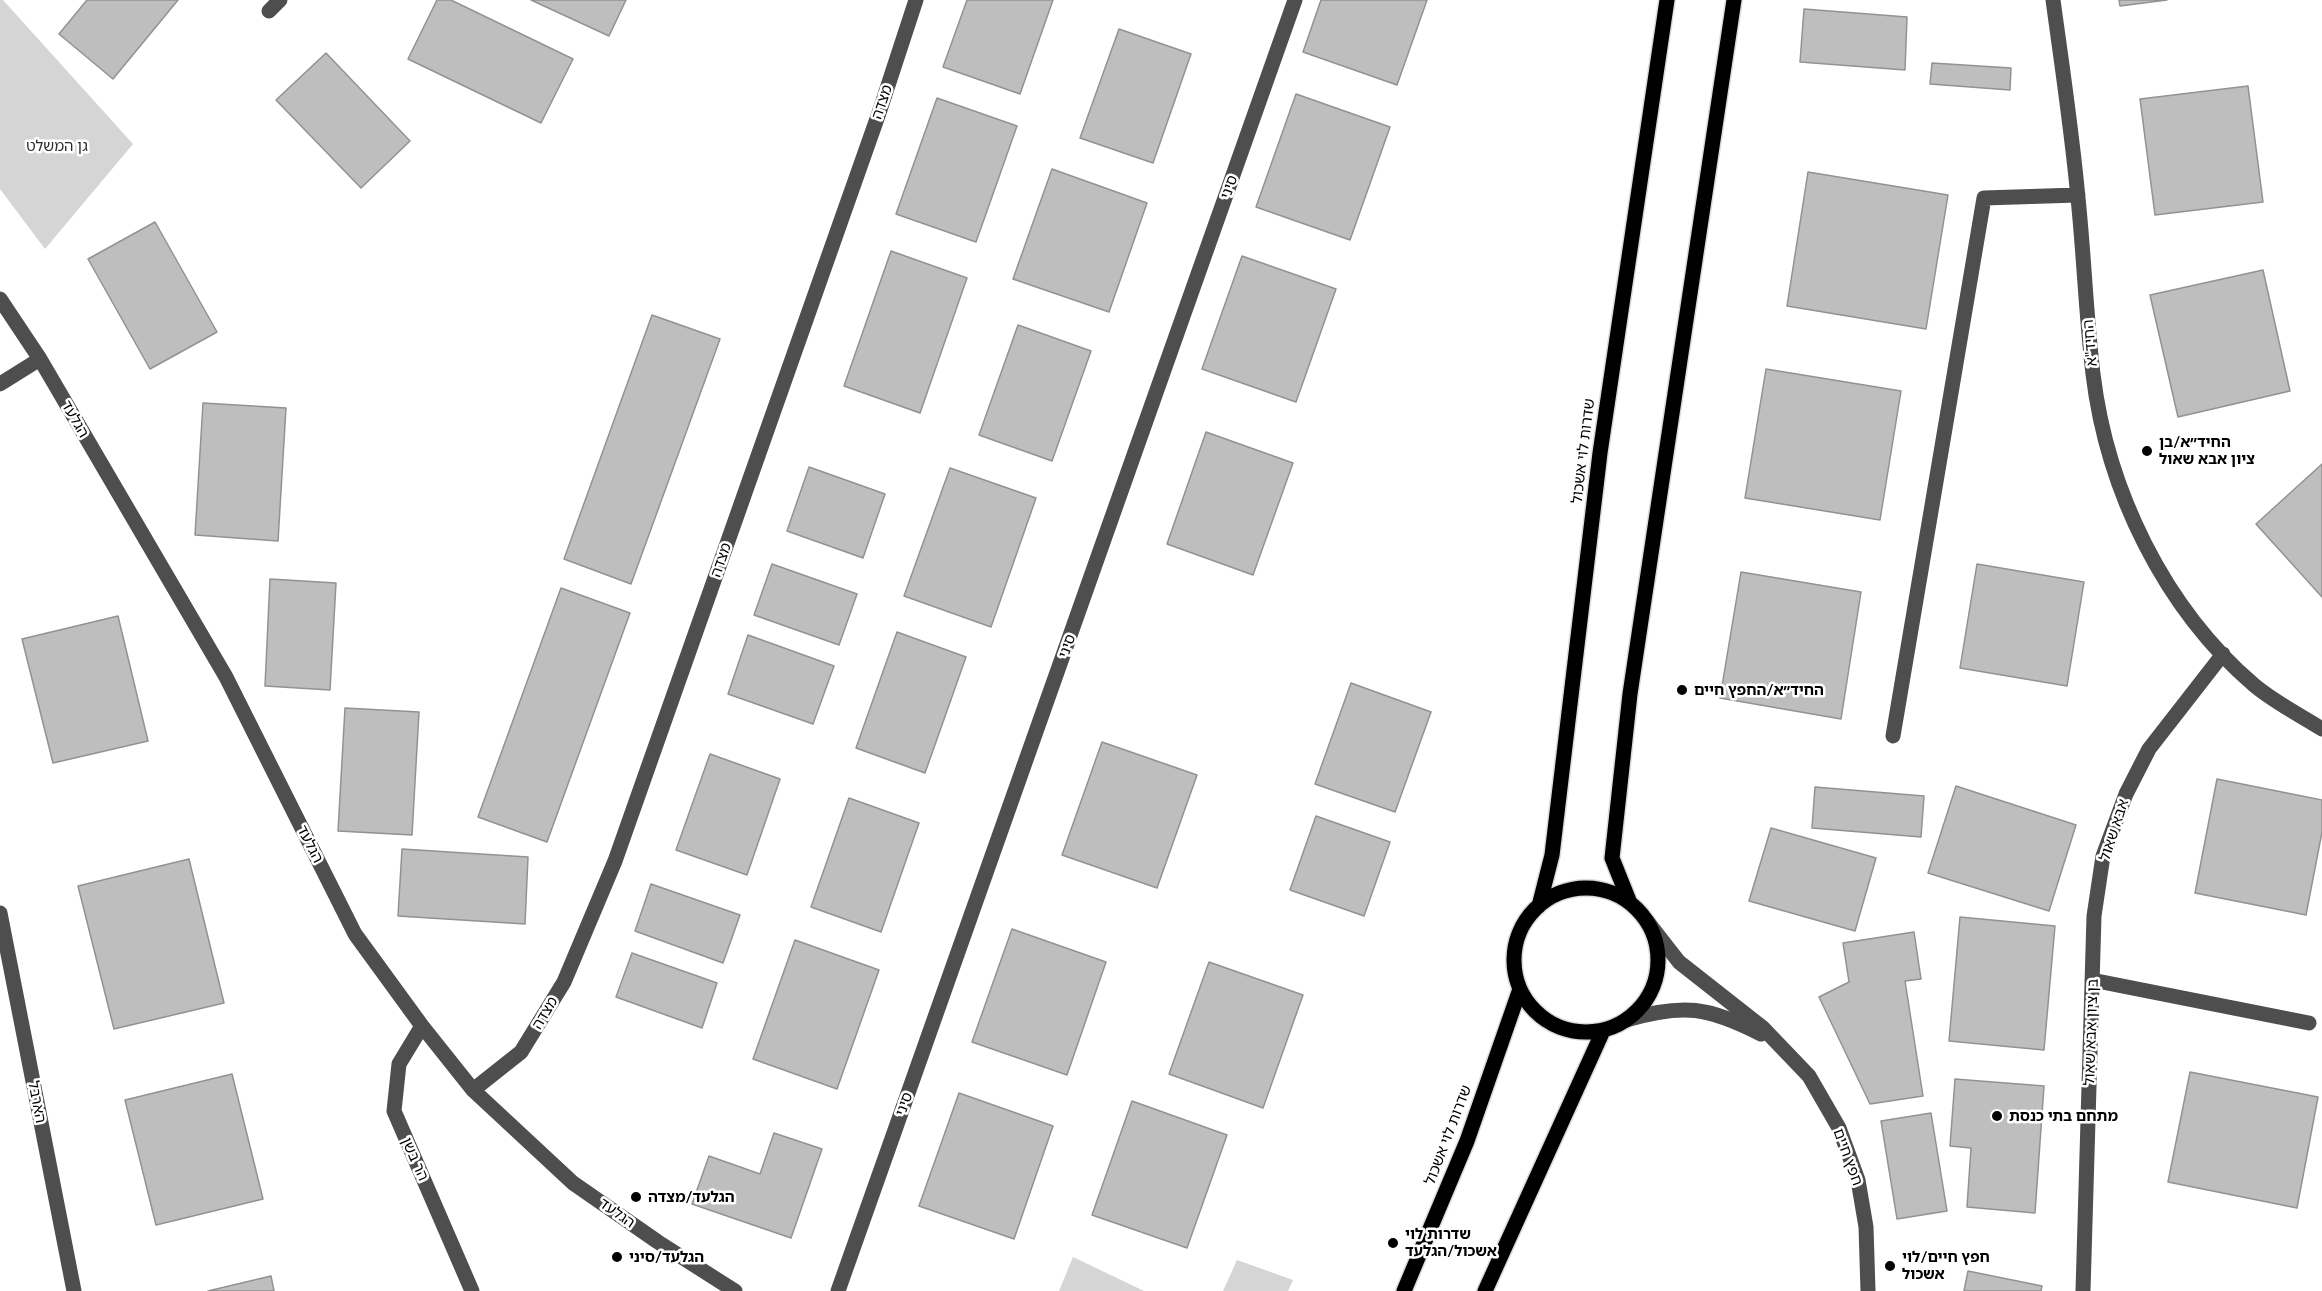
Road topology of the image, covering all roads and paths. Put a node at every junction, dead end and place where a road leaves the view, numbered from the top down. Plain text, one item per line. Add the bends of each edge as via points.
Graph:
1 (280, 0) edge
2 (916, 0) edge
3 (1295, 0) edge
4 (1667, 0) edge
5 (1734, 0) edge
6 (2053, 0) edge
7 (269, 11) dead end
8 (2078, 195) junction
9 (0, 299) edge
10 (40, 359) junction
11 (0, 384) edge
12 (2223, 654) junction
13 (2322, 729) edge
14 (1893, 736) dead end
15 (1630, 903) junction
16 (1539, 906) junction
17 (0, 913) edge
18 (2094, 916) joint
19 (1647, 921) junction
20 (2092, 980) junction
21 (1520, 989) junction
22 (1626, 1020) junction
23 (2309, 1023) dead end
24 (422, 1026) junction
25 (1603, 1031) junction
26 (1777, 1042) junction
27 (473, 1090) junction
28 (74, 1291) edge
29 (472, 1291) edge
30 (735, 1291) edge
31 (838, 1291) edge
32 (1404, 1291) edge
33 (1485, 1291) edge
34 (1868, 1291) edge
35 (2083, 1291) edge

1 - 7 street
2 - 27 street, מצדה via 615,861 564,982 521,1052
3 - 31 street, סיני
4 - 16 main road, שדרות לוי אשכול via 1600,453 1552,855
5 - 15 main road via 1630,694 1612,858
6 - 8 street, החיד"א
8 - 12 street, החיד"א via 2093,375 2106,444 2130,510 2159,571 2198,630
8 - 14 street via 1984,198
9 - 10 street, הגלעד
10 - 11 street
10 - 24 street, הגלעד via 226,677 355,934
12 - 13 street, החיד"א via 2255,686
12 - 18 street, אבא שאול via 2149,749 2126,794 2103,856
15 - 16 main road via 1608,892 1584,888 1560,893
15 - 19 main road
16 - 21 main road via 1524,923 1516,944 1515,967
17 - 28 street, הארבל
18 - 20 street, בן ציון אבא שאול
19 - 22 main road via 1656,942 1654,986 1643,1005
19 - 26 street, חפץ חיים via 1679,962
20 - 23 street
20 - 35 street, בן ציון אבא שאול
21 - 25 main road via 1534,1010 1554,1025 1578,1032
21 - 32 main road, שדרות לוי אשכול via 1467,1141
22 - 25 main road
22 - 26 street, חפץ חיים via 1662,1009 1696,1009 1734,1020
24 - 27 street, הגלעד
24 - 29 street, הר בשן via 399,1064 394,1111
25 - 33 main road
26 - 34 street, חפץ חיים via 1809,1076 1839,1128 1854,1169 1866,1227
27 - 30 street, הגלעד via 573,1183

